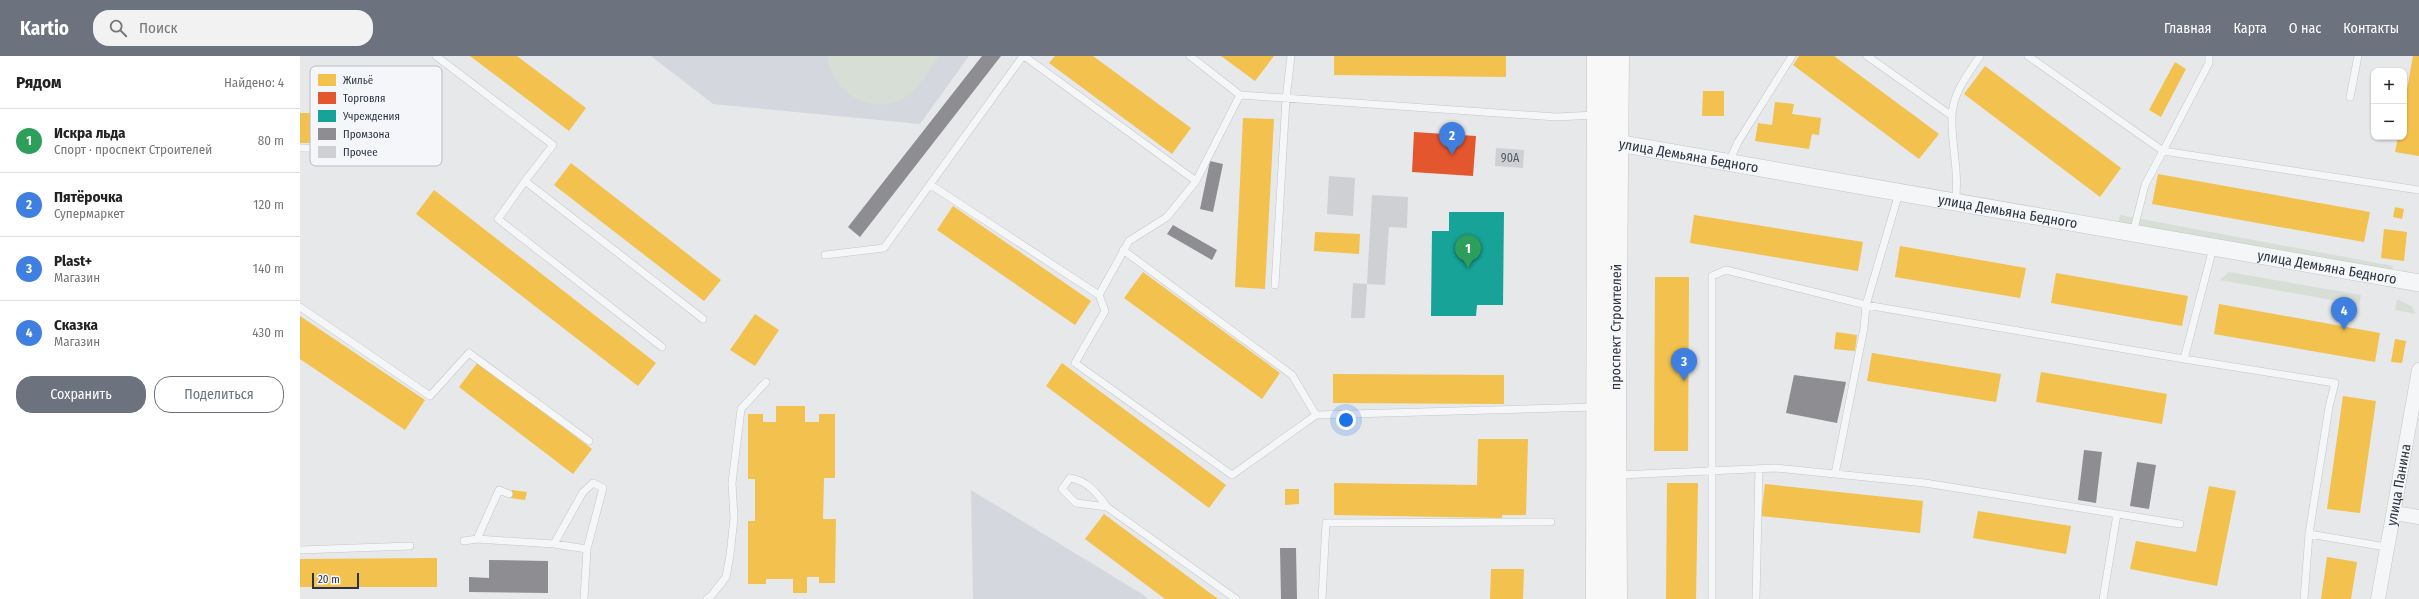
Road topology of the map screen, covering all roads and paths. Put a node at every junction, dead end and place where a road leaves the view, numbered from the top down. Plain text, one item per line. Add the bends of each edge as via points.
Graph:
1 (436, 56) edge
2 (1024, 56) edge
3 (1190, 56) edge
4 (1291, 56) edge
5 (1598, 56) edge
6 (1618, 56) edge
7 (1792, 56) edge
8 (1867, 56) edge
9 (1980, 56) edge
10 (2028, 56) edge
11 (2209, 56) edge
12 (2358, 56) edge
13 (1240, 95) junction
14 (2350, 96) dead end
15 (1286, 99) junction
16 (1597, 114) junction
17 (1952, 116) junction
18 (1608, 141) junction
19 (300, 148) edge
20 (310, 148) edge
21 (2163, 151) junction
22 (1729, 163) junction
23 (525, 181) junction
24 (1196, 181) junction
25 (932, 185) junction
26 (2419, 190) edge
27 (1899, 193) junction
28 (1955, 202) junction
29 (2133, 233) junction
30 (2213, 247) junction
31 (1123, 250) junction
32 (825, 255) dead end
33 (2419, 283) edge
34 (1275, 285) dead end
35 (1099, 296) junction
36 (1866, 305) junction
37 (300, 307) edge
38 (704, 319) dead end
39 (662, 347) dead end
40 (2184, 360) junction
41 (2419, 370) edge
42 (766, 382) dead end
43 (1596, 407) junction
44 (1316, 415) junction
45 (589, 441) dead end
46 (1759, 469) junction
47 (1711, 470) junction
48 (1835, 474) junction
49 (1616, 476) junction
50 (509, 494) dead end
51 (1107, 507) junction
52 (2395, 513) junction
53 (2117, 514) junction
54 (2419, 517) edge
55 (1551, 522) dead end
56 (2180, 524) dead end
57 (2309, 534) junction
58 (477, 538) junction
59 (464, 541) dead end
60 (554, 544) junction
61 (410, 546) dead end
62 (2386, 547) junction
63 (587, 549) junction
64 (300, 550) edge
65 (584, 599) edge
66 (707, 599) edge
67 (1236, 599) edge
68 (1322, 599) edge
69 (1597, 599) edge
70 (1616, 599) edge
71 (1712, 599) edge
72 (1756, 599) edge
73 (2103, 599) edge
74 (2304, 599) edge
75 (2378, 599) edge

1 - 23 lane via 552,144
2 - 24 lane
2 - 25 lane
3 - 13 lane
4 - 15 lane
5 - 16 main road, проспект Строителей
6 - 18 main road, проспект Строителей
7 - 22 lane via 1738,142
8 - 17 lane
9 - 17 lane via 1959,89
10 - 21 lane
11 - 21 lane via 2209,63
12 - 14 lane
13 - 15 lane
13 - 24 lane
15 - 16 lane via 1556,116
15 - 34 lane
16 - 18 main road, проспект Строителей
17 - 28 lane via 1958,186
18 - 22 street, улица Демьяна Бедного
18 - 43 main road, проспект Строителей
18 - 49 main road, проспект Строителей
19 - 20 lane
21 - 26 lane
21 - 29 lane via 2145,185
22 - 27 street, улица Демьяна Бедного
23 - 38 lane
23 - 39 lane via 498,219
24 - 31 lane via 1167,217 1128,241
25 - 32 lane via 884,248
25 - 35 lane
27 - 28 street, улица Демьяна Бедного
27 - 36 lane
28 - 29 street, улица Демьяна Бедного
29 - 30 street, улица Демьяна Бедного
30 - 33 street, улица Демьяна Бедного
30 - 40 lane
31 - 35 lane
31 - 44 lane via 1292,376
35 - 44 lane via 1105,310 1075,363 1232,475
36 - 40 lane via 2024,330
36 - 47 lane via 1726,270 1712,276
36 - 48 lane via 1864,328
37 - 45 lane via 430,396 469,353
40 - 57 lane via 2335,383
41 - 52 street, улица Панина
42 - 66 lane via 741,409 732,483 734,518 730,555 726,577
43 - 44 lane
43 - 69 main road, проспект Строителей
46 - 47 lane
46 - 48 lane
46 - 72 lane
47 - 49 lane
47 - 71 lane
48 - 53 lane via 1925,483
49 - 70 main road, проспект Строителей
50 - 58 lane via 499,490
51 - 51 lane via 1076,503 1062,488 1070,478 1082,480 1097,493
51 - 67 lane
52 - 54 street
52 - 62 street, улица Панина
53 - 56 lane
53 - 73 lane
55 - 68 lane via 1326,523
57 - 62 lane
57 - 74 lane
58 - 59 lane
58 - 60 lane
60 - 63 lane
60 - 63 lane via 583,492 593,483 603,488
61 - 64 lane
62 - 75 street, улица Панина
63 - 65 lane

